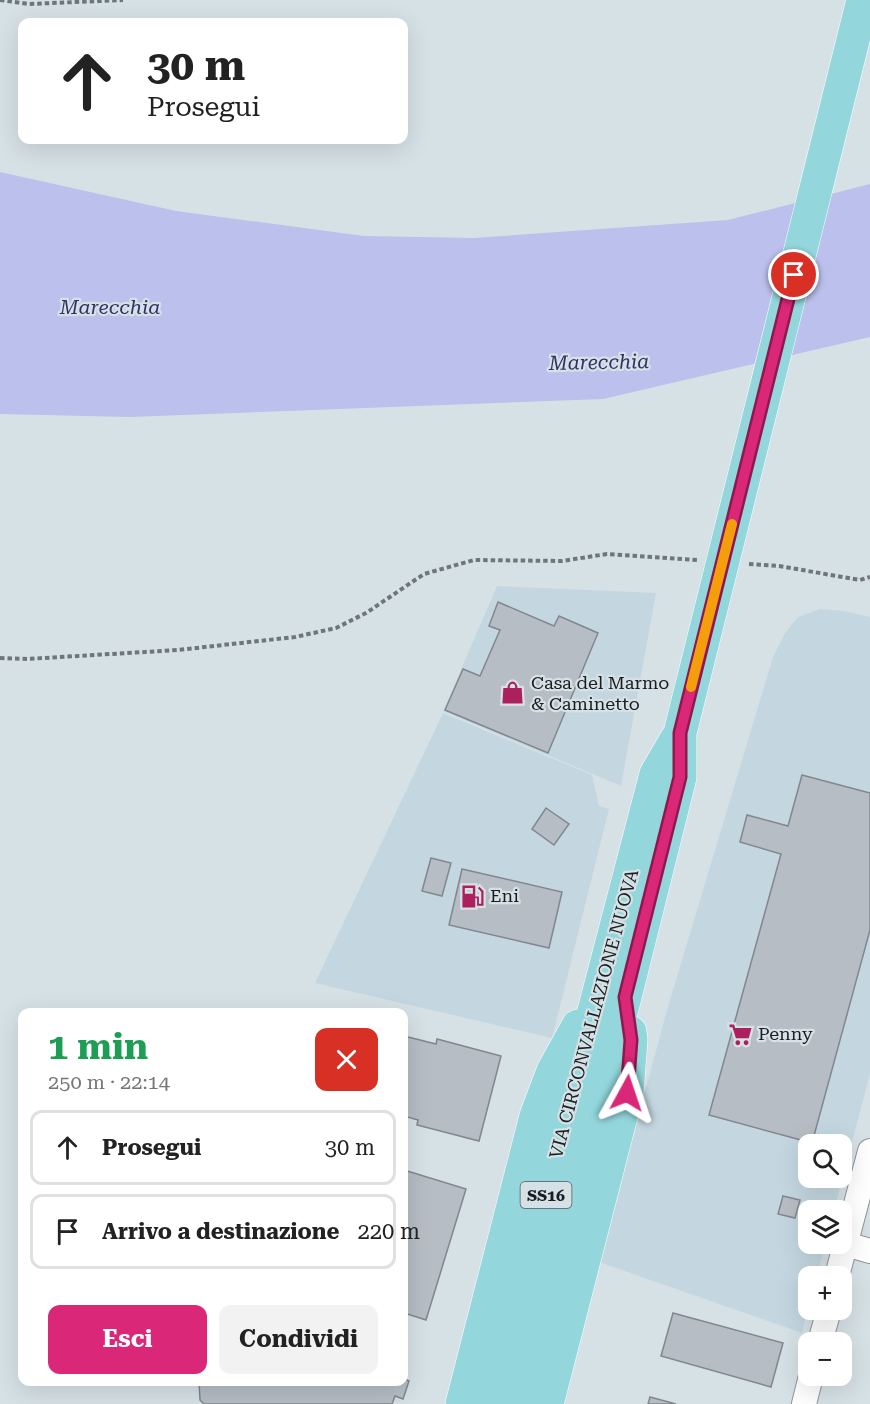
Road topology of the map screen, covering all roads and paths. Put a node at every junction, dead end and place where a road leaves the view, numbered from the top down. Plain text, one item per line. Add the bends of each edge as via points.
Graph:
1 (0, 0) edge
2 (123, 0) edge
3 (863, 0) edge
4 (702, 560) dead end
5 (746, 563) dead end
6 (870, 577) edge
7 (0, 658) edge
8 (613, 991) junction
9 (870, 1151) edge
10 (852, 1221) edge
11 (852, 1246) edge
12 (870, 1251) edge
13 (808, 1386) edge
14 (462, 1404) edge
15 (491, 1404) edge
16 (518, 1404) edge
17 (547, 1404) edge
18 (804, 1404) edge

1 - 2 path via 29,4
3 - 8 main road, VIA CIRCONVALLAZIONE NUOVA / SS16, bridge via 680,733 656,774
4 - 7 path via 607,554 562,561 474,560 424,574 336,628 295,637 178,650
5 - 6 path via 860,580
8 - 14 main road via 553,1071 536,1116
8 - 15 main road, VIA CIRCONVALLAZIONE NUOVA / SS16
8 - 16 main road, VIA CIRCONVALLAZIONE NUOVA / SS16
8 - 17 main road via 631,1040 627,1093
9 - 10 street
11 - 12 street
13 - 18 street

